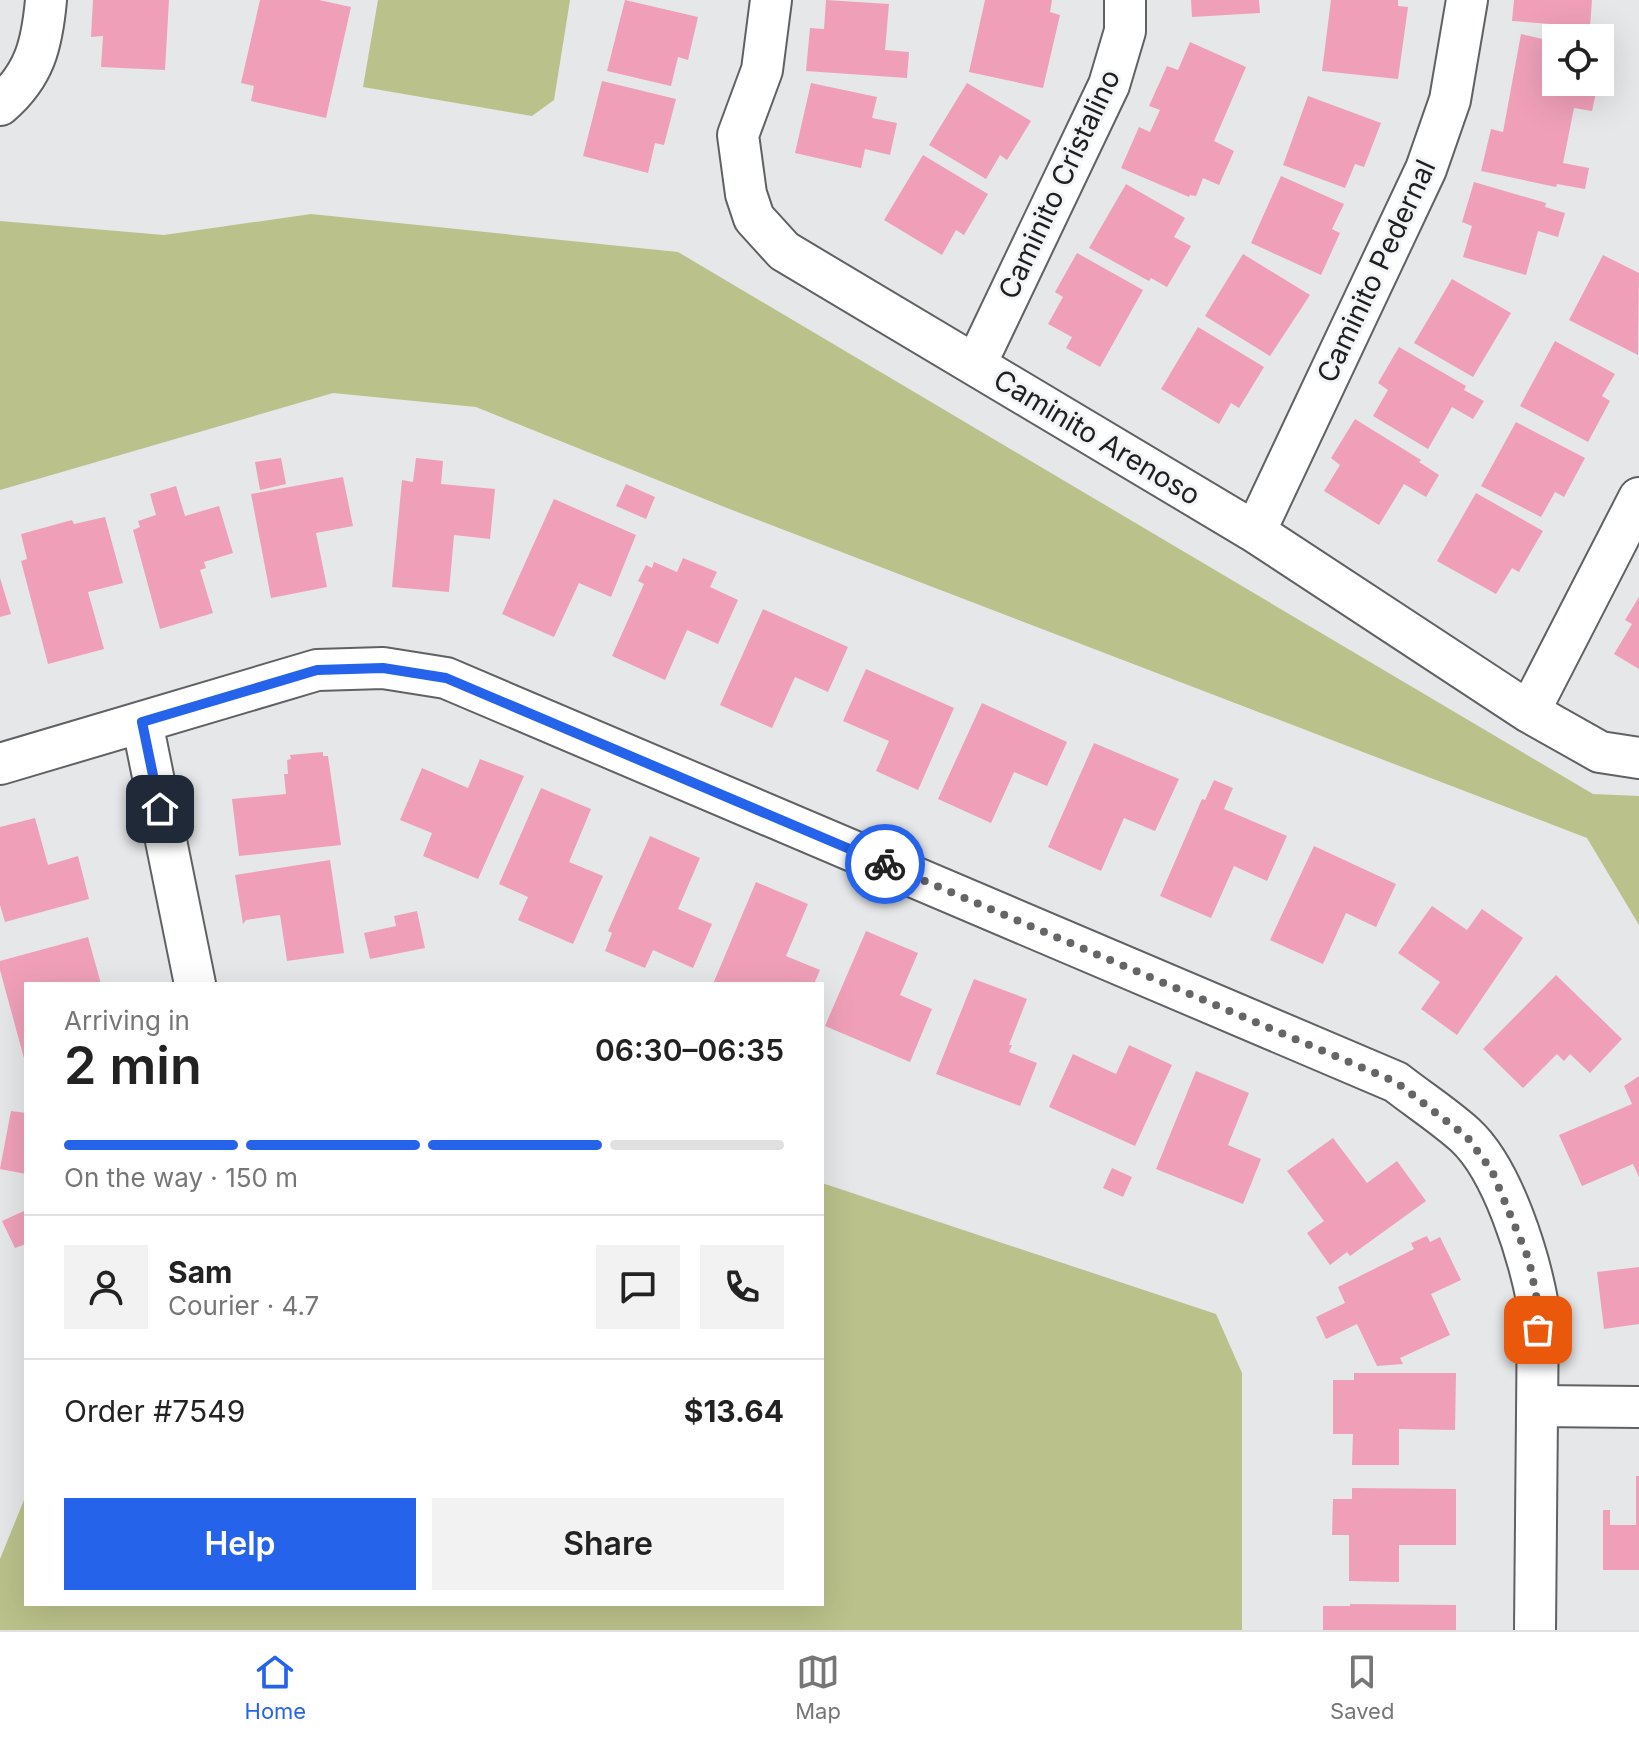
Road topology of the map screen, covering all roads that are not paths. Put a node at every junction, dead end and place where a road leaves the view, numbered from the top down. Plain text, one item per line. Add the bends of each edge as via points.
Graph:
1 (46, 0) edge
2 (771, 0) edge
3 (1125, 0) edge
4 (1467, 0) edge
5 (0, 105) edge
6 (976, 364) junction
7 (1639, 498) edge
8 (1255, 532) junction
9 (1529, 712) junction
10 (142, 722) junction
11 (1639, 758) edge
12 (0, 764) edge
13 (195, 982) edge
14 (1538, 1406) junction
15 (1639, 1407) edge
16 (1535, 1630) edge

1 - 5 street via 42,43 17,90
2 - 6 street, Caminito Arenoso via 762,70 738,135 754,218 784,251
3 - 6 street, Caminito Cristalino via 1125,31 1109,85
4 - 8 street, Caminito Pedernal via 1450,100 1426,169
6 - 8 street, Caminito Arenoso
7 - 9 street
8 - 9 street, Caminito Arenoso
9 - 11 street, Caminito Arenoso via 1600,752
10 - 12 street
10 - 13 street
10 - 14 street via 317,670 383,668 446,678 1396,1082 1467,1137 1492,1171 1529,1260 1538,1305
14 - 15 street
14 - 16 street

